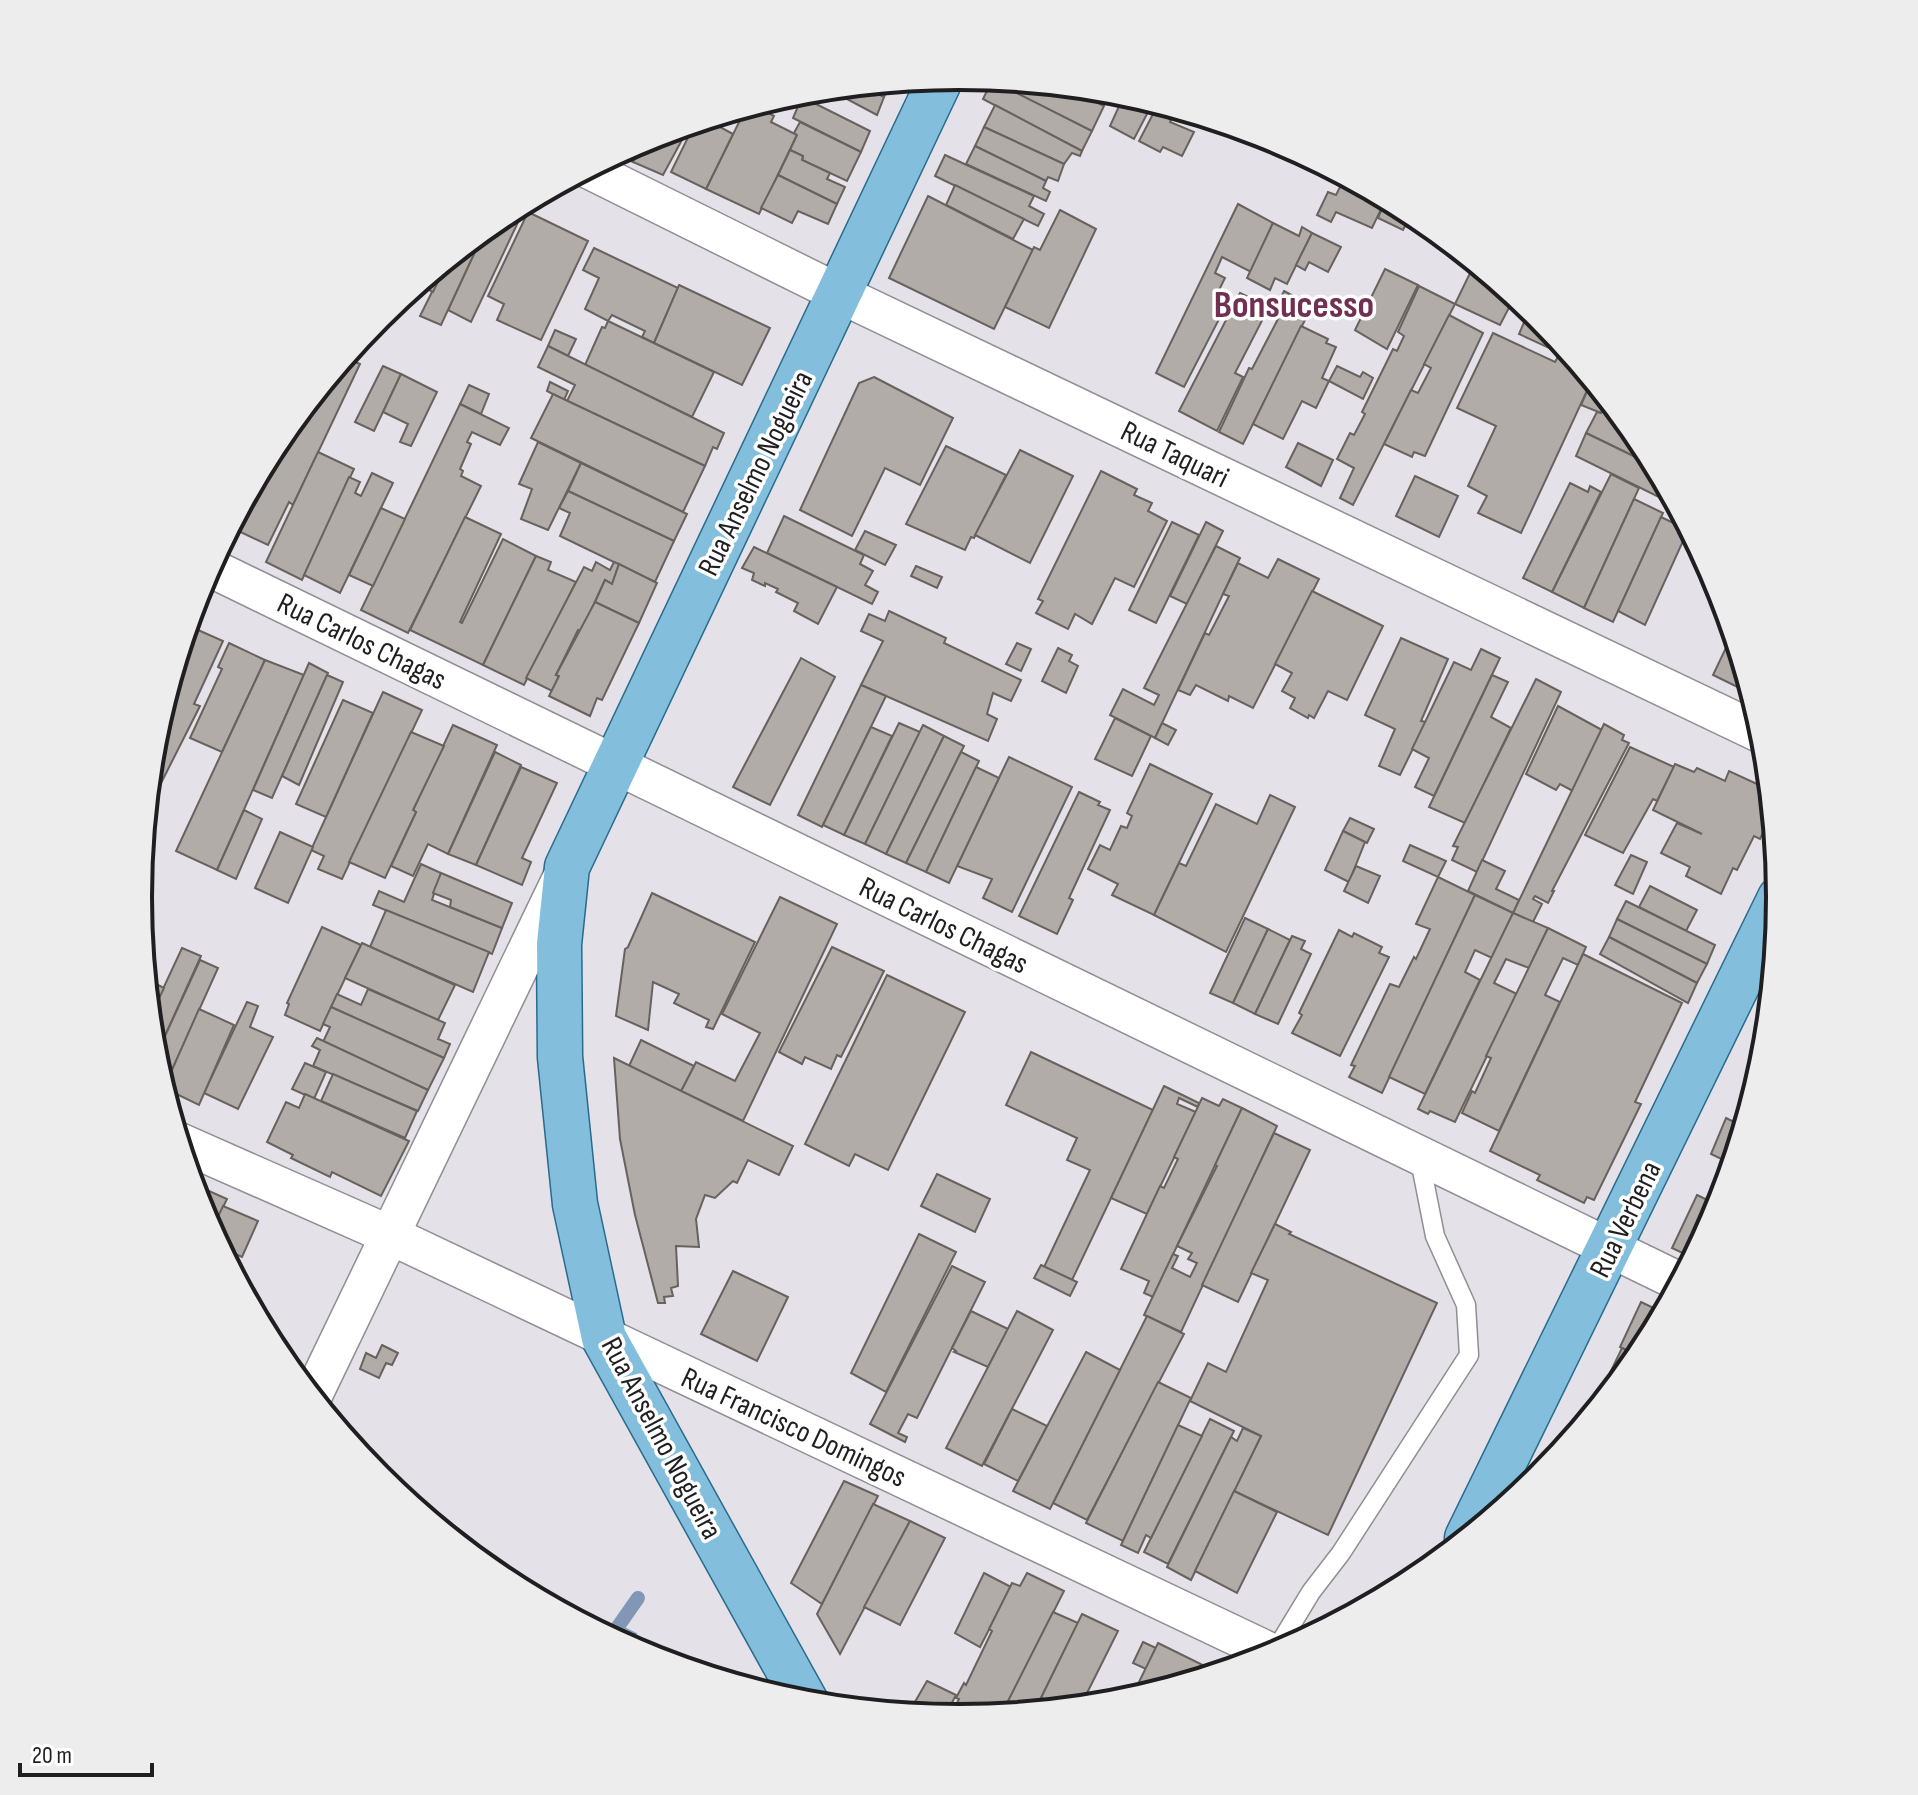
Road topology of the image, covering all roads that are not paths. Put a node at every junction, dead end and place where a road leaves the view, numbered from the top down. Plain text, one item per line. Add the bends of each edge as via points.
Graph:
1 (935, 91) edge
2 (599, 175) edge
3 (840, 294) junction
4 (220, 572) edge
5 (1748, 727) edge
6 (615, 765) junction
7 (567, 867) junction
8 (1765, 928) edge
9 (191, 1147) edge
10 (1419, 1155) junction
11 (392, 1236) junction
12 (1610, 1249) junction
13 (1671, 1278) edge
14 (604, 1338) junction
15 (317, 1387) edge
16 (1478, 1516) edge
17 (1285, 1636) edge
18 (1260, 1647) edge
19 (798, 1688) edge

1 - 3 main road, Rua Anselmo Nogueira
2 - 3 street, Rua Taquari
3 - 5 street, Rua Taquari
3 - 6 main road, Rua Anselmo Nogueira
4 - 6 street, Rua Carlos Chagas
6 - 7 main road, Rua Anselmo Nogueira
6 - 10 street, Rua Carlos Chagas
7 - 11 street, Rua Anselmo Nogueira
7 - 14 main road, Rua Anselmo Nogueira via 559,944 560,1057 575,1204
8 - 12 main road, Rua Verbena
9 - 11 street, Rua Francisco Domingos
10 - 12 street, Rua Carlos Chagas
10 - 17 lane via 1435,1236 1466,1305 1469,1355
11 - 14 street, Rua Francisco Domingos
11 - 15 street, Rua Anselmo Nogueira
12 - 13 street, Rua Carlos Chagas
12 - 16 main road, Rua Verbena
14 - 18 street, Rua Francisco Domingos
14 - 19 main road, Rua Anselmo Nogueira

